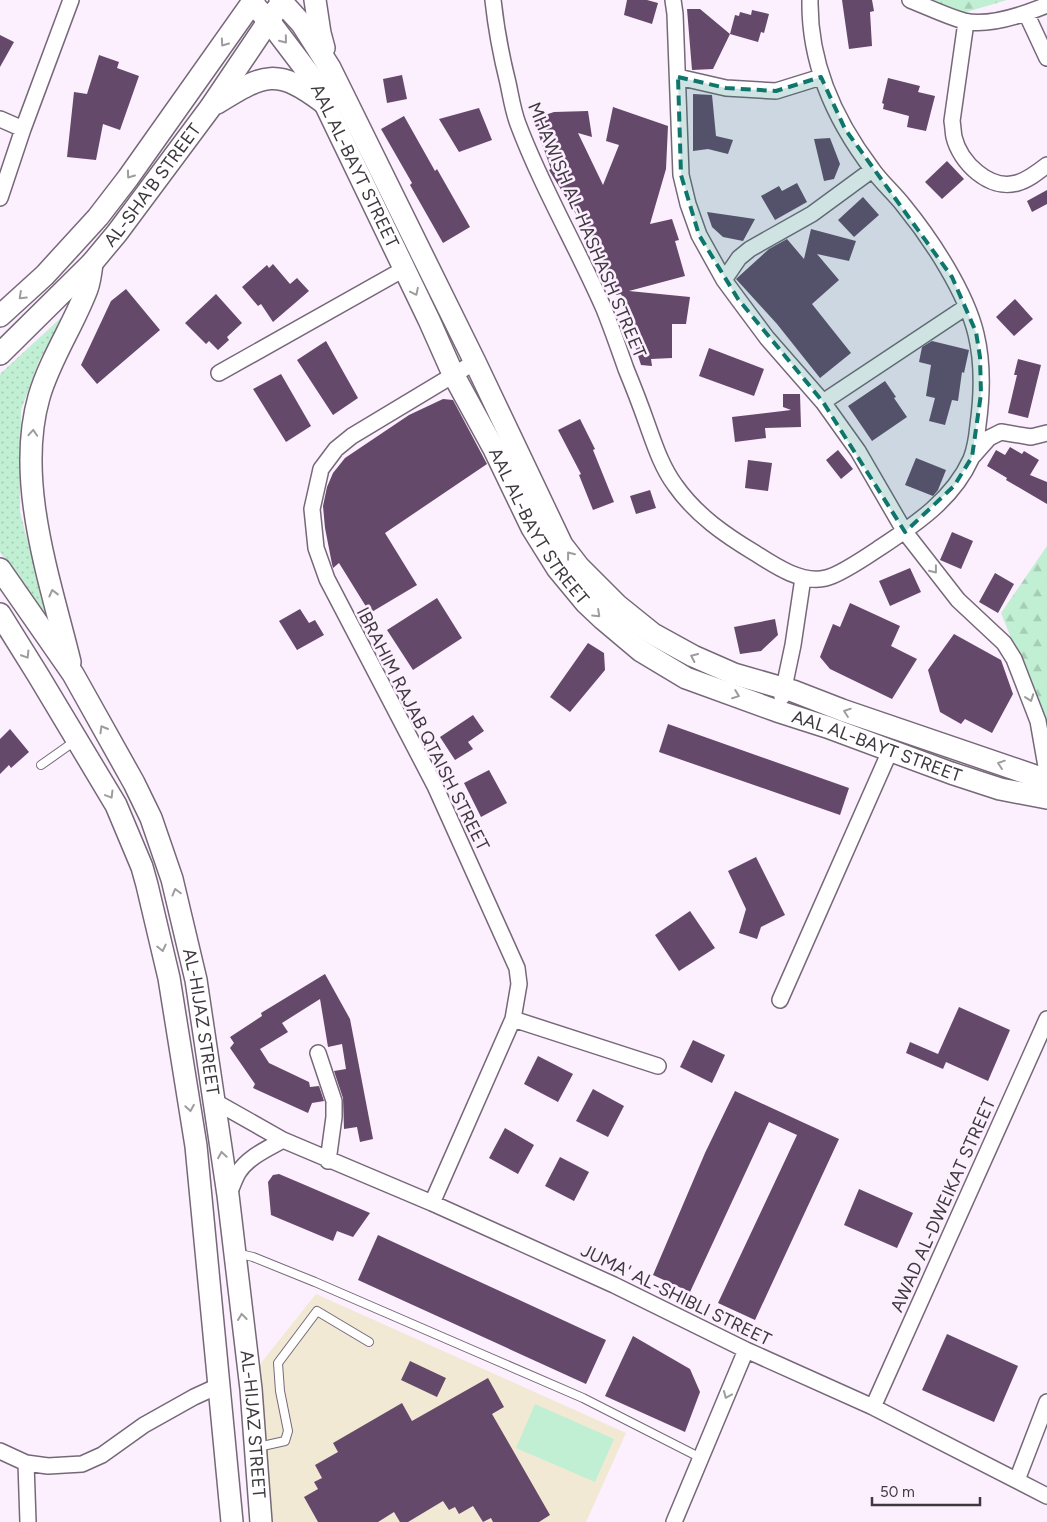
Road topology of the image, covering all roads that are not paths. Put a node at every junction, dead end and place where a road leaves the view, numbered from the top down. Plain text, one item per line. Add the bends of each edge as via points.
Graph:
1 (70, 0) edge
2 (315, 0) edge
3 (493, 0) edge
4 (673, 0) edge
5 (810, 0) edge
6 (910, 0) edge
7 (281, 1) edge
8 (253, 2) edge
9 (1047, 5) edge
10 (1026, 13) junction
11 (269, 21) junction
12 (966, 22) junction
13 (1047, 58) edge
14 (330, 68) junction
15 (821, 76) junction
16 (678, 77) junction
17 (328, 106) junction
18 (210, 108) junction
19 (0, 120) edge
20 (23, 129) junction
21 (1047, 165) edge
22 (872, 170) junction
23 (0, 198) edge
24 (92, 263) junction
25 (404, 269) junction
26 (724, 280) junction
27 (966, 307) junction
28 (0, 316) edge
29 (0, 354) edge
30 (475, 362) junction
31 (219, 373) dead end
32 (453, 374) junction
33 (823, 402) junction
34 (1047, 433) edge
35 (972, 457) junction
36 (904, 532) junction
37 (0, 569) edge
38 (803, 578) junction
39 (0, 614) edge
40 (73, 674) junction
41 (784, 689) junction
42 (777, 711) junction
43 (77, 740) junction
44 (890, 751) junction
45 (41, 766) dead end
46 (1047, 772) edge
47 (1047, 780) edge
48 (1047, 798) edge
49 (780, 1000) dead end
50 (513, 1019) junction
51 (1047, 1019) edge
52 (318, 1053) dead end
53 (658, 1066) dead end
54 (214, 1101) junction
55 (283, 1140) junction
56 (328, 1161) junction
57 (228, 1195) junction
58 (432, 1203) junction
59 (234, 1253) junction
60 (369, 1342) dead end
61 (746, 1350) junction
62 (218, 1386) junction
63 (1047, 1402) edge
64 (873, 1408) junction
65 (256, 1447) junction
66 (0, 1451) edge
67 (701, 1458) junction
68 (26, 1462) junction
69 (1018, 1480) junction
70 (1047, 1496) edge
71 (28, 1522) edge
72 (232, 1522) edge
73 (261, 1522) edge
74 (674, 1522) edge

1 - 20 street
2 - 14 main road
3 - 38 street, MHAWISH AL-HASHASH STREET via 497,36 516,120 541,180 605,312 653,442 670,478 693,507 731,539
4 - 16 street
5 - 15 street, MHAWISH AL-HASHASH STREET via 815,58
6 - 12 street
7 - 11 main road, AL-SHA'B STREET
7 - 14 main road, AAL AL-BAYT STREET via 302,24
8 - 11 main road, AAL AL-BAYT STREET
8 -> 28 main road, AL-SHA'B STREET via 98,217 45,275
9 - 10 street
10 - 12 street via 994,21
10 - 13 street
11 -> 17 main road, AAL AL-BAYT STREET via 313,79
11 - 18 main road, AL-SHA'B STREET
12 - 21 street via 952,121 956,144 978,174 993,183 1017,183
14 - 30 main road, AAL AL-BAYT STREET
15 - 16 street via 776,91 726,88
15 - 22 street, MHAWISH AL-HASHASH STREET via 845,129
16 - 26 street via 681,175 699,235
17 - 18 main road via 300,86 275,78 247,84
17 - 25 main road, AAL AL-BAYT STREET
18 - 24 main road, AL-SHA'B STREET
19 - 20 street
20 - 23 street
22 - 26 street via 812,214 739,258
22 - 27 street, MHAWISH AL-HASHASH STREET via 905,207 934,249
24 - 29 main road, AL-SHA'B STREET
40 -> 24 main road via 38,529 32,485 32,446 39,397 87,288
25 - 31 street
25 -> 32 main road, AAL AL-BAYT STREET
26 - 33 street via 767,338
27 - 33 street
27 - 35 street, MHAWISH AL-HASHASH STREET via 976,332 980,357 981,394
30 - 32 street, IBRAHIM RAJAB QTAISH STREET
41 -> 30 main road, AAL AL-BAYT STREET via 734,674 653,634 617,605 579,567 562,545
32 -> 42 main road, AAL AL-BAYT STREET via 532,528 556,568 586,603 622,636 686,678
32 - 50 street, IBRAHIM RAJAB QTAISH STREET via 336,449 321,469 312,509 316,548 327,579 435,786 517,968 519,984
33 - 36 street via 858,451
34 - 35 street via 1031,438 1001,432 989,438
35 - 36 street, MHAWISH AL-HASHASH STREET via 948,493
36 - 38 street, MHAWISH AL-HASHASH STREET via 826,578
36 -> 46 street via 958,600 1004,643 1014,659 1038,721
37 - 40 main road, AL-HIJAZ STREET
38 - 41 street
39 -> 43 main road, AL-HIJAZ STREET
54 -> 40 main road, AL-HIJAZ STREET via 196,980 163,849 134,783
41 - 42 street
47 -> 41 main road, AAL AL-BAYT STREET
42 - 44 main road, AAL AL-BAYT STREET
43 - 45 lane
43 -> 62 main road, AL-HIJAZ STREET via 116,805 142,867 169,978 196,1146
44 - 48 main road, AAL AL-BAYT STREET via 1000,789
44 - 49 street
50 - 53 street
50 - 58 street, IBRAHIM RAJAB QTAISH STREET
51 - 64 street, AWAD AL-DWEIKAT STREET
52 - 56 street via 334,1101
54 - 55 street, JUMA' AL-SHIBLI STREET
57 -> 54 main road, AL-HIJAZ STREET
55 - 56 street, JUMA' AL-SHIBLI STREET
55 - 57 street via 254,1156 243,1167
56 - 58 street, JUMA' AL-SHIBLI STREET
57 - 59 main road, AL-HIJAZ STREET
58 - 61 street, JUMA' AL-SHIBLI STREET via 614,1285
65 -> 59 main road, AL-HIJAZ STREET
59 - 67 lane via 253,1257 315,1282 583,1398
60 - 65 lane via 317,1311 278,1362 288,1431 285,1441
61 - 64 street, JUMA' AL-SHIBLI STREET
61 -> 67 street
62 - 68 street via 144,1424 102,1455 82,1464 48,1466
62 - 72 main road, AL-HIJAZ STREET
63 - 69 street
64 - 69 street, JUMA' AL-SHIBLI STREET
65 - 73 main road, AL-HIJAZ STREET
66 - 68 street
67 - 74 street
68 - 71 street
69 - 70 street, JUMA' AL-SHIBLI STREET

